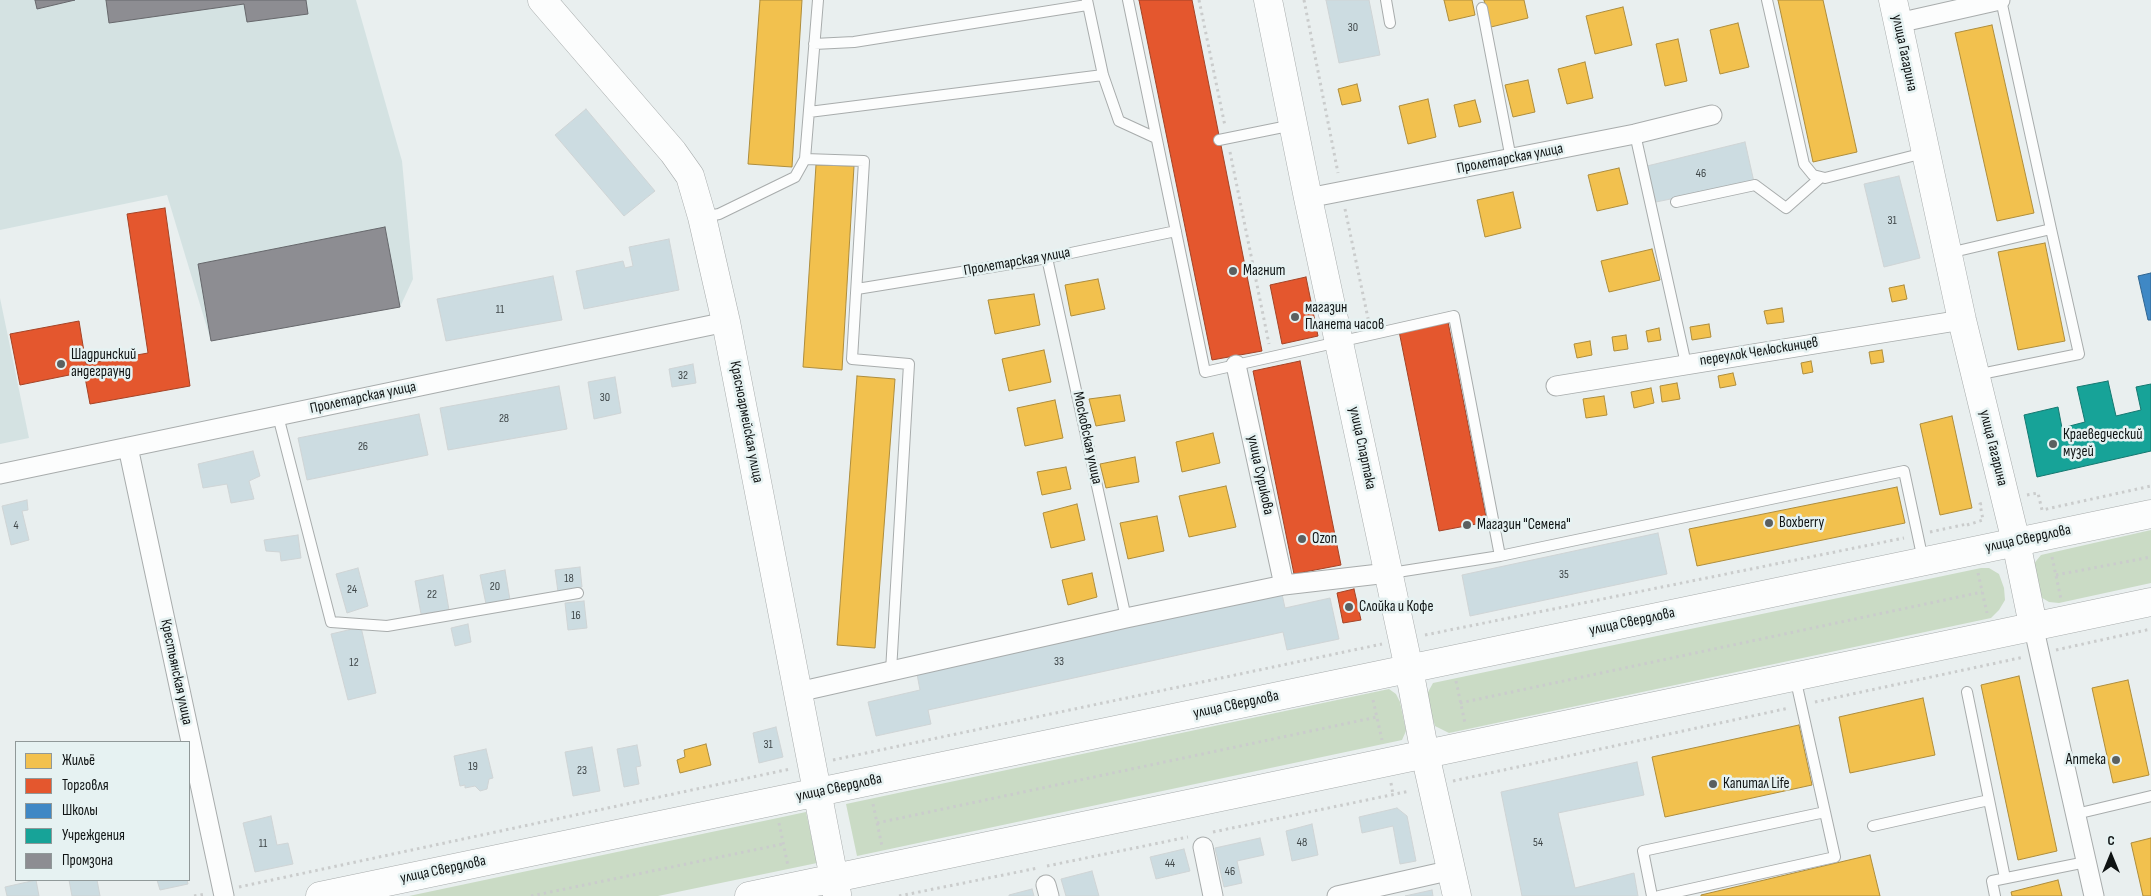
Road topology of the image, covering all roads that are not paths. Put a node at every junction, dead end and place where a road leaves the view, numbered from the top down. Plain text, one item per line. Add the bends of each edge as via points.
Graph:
1 (542, 0) edge
2 (818, 0) edge
3 (1128, 0) edge
4 (1268, 0) edge
5 (1386, 0) edge
6 (1767, 0) edge
7 (2000, 0) edge
8 (1087, 2) edge
9 (1482, 8) dead end
10 (1896, 11) edge
11 (1390, 23) dead end
12 (814, 44) junction
13 (1103, 74) junction
14 (809, 112) junction
15 (1712, 115) dead end
16 (1294, 125) junction
17 (1635, 134) junction
18 (1156, 138) junction
19 (1223, 139) road end
20 (1925, 152) junction
21 (805, 159) junction
22 (1511, 159) junction
23 (1821, 177) junction
24 (1308, 198) junction
25 (1676, 202) dead end
26 (702, 217) junction
27 (2051, 229) junction
28 (1176, 231) junction
29 (1947, 254) junction
30 (1047, 258) junction
31 (856, 289) junction
32 (1962, 320) junction
33 (726, 322) junction
34 (1340, 342) junction
35 (1686, 364) junction
36 (1236, 365) junction
37 (1975, 375) junction
38 (1556, 386) dead end
39 (278, 416) junction
40 (128, 447) junction
41 (0, 474) edge
42 (2151, 514) edge
43 (2016, 542) junction
44 (1920, 548) junction
45 (1500, 556) junction
46 (1388, 573) junction
47 (1284, 585) junction
48 (578, 593) dead end
49 (2151, 602) edge
50 (1126, 618) junction
51 (2033, 625) junction
52 (1409, 669) junction
53 (891, 671) junction
54 (1794, 676) junction
55 (798, 692) junction
56 (1967, 692) dead end
57 (1425, 754) junction
58 (816, 792) junction
59 (2151, 796) edge
60 (1990, 800) junction
61 (1825, 812) junction
62 (2076, 814) junction
63 (1872, 826) dead end
64 (1203, 847) dead end
65 (2086, 862) junction
66 (2005, 878) junction
67 (1454, 883) edge
68 (836, 887) edge
69 (224, 893) edge
70 (320, 896) edge
71 (749, 896) edge
72 (1213, 896) edge
73 (1337, 896) edge
74 (1652, 896) edge
75 (1659, 896) edge
76 (1995, 896) edge
77 (2094, 896) edge

1 - 26 main road, Красноармейская улица via 673,152 690,176
2 - 12 lane
3 - 18 lane
4 - 16 main road, улица Спартака
5 - 11 lane
6 - 23 lane via 1804,164 1813,175
7 - 10 street
7 - 27 lane
8 - 12 lane via 854,42
8 - 13 lane
9 - 22 lane
10 - 20 main road, улица Гагарина
12 - 14 lane
13 - 14 lane
13 - 18 lane via 1119,121
14 - 21 lane
15 - 17 street, Пролетарская улица
16 - 19 lane
16 - 24 main road, улица Спартака
17 - 22 street, Пролетарская улица
17 - 35 lane
18 - 28 lane via 1164,150
20 - 23 lane
20 - 29 main road, улица Гагарина
21 - 26 lane via 796,177 719,214
21 - 31 lane via 864,162
22 - 24 street, Пролетарская улица
23 - 25 lane via 1786,208 1754,185
24 - 34 main road, улица Спартака
26 - 33 main road, Красноармейская улица
27 - 29 lane
27 - 37 lane via 2079,354
28 - 30 lane, Пролетарская улица
28 - 36 lane via 1205,372
29 - 32 main road, улица Гагарина
30 - 31 lane, Пролетарская улица
30 - 50 lane, Московская улица
31 - 53 lane via 852,359 909,364
32 - 35 street, переулок Челюскинцев
32 - 37 main road, улица Гагарина
33 - 39 street, Пролетарская улица
33 - 55 main road, Красноармейская улица
34 - 36 lane
34 - 45 lane via 1454,316
34 - 46 main road, улица Спартака
35 - 38 street, переулок Челюскинцев
36 - 47 street, улица Сурикова
37 - 43 main road, улица Гагарина
39 - 40 street, Пролетарская улица
39 - 48 lane via 331,622 387,626
40 - 41 street, Пролетарская улица
40 - 69 street, Крестьянская улица
42 - 43 main road, улица Свердлова via 2045,522
43 - 44 main road, улица Свердлова
43 - 51 main road, улица Гагарина
44 - 45 lane via 1904,471
44 - 52 main road, улица Свердлова
45 - 46 lane
46 - 47 street
46 - 52 main road, улица Спартака
47 - 50 street
49 - 51 main road
50 - 53 street
51 - 54 main road
51 - 62 street, улица Гагарина
52 - 57 main road, улица Спартака
52 - 58 main road, улица Свердлова
53 - 55 street
54 - 57 main road
54 - 61 lane
55 - 58 main road, Красноармейская улица
56 - 60 lane
57 - 67 main road, улица Спартака
57 - 68 main road via 886,867
58 - 68 main road, Красноармейская улица
58 - 70 main road, улица Свердлова
59 - 62 lane
60 - 63 lane
60 - 66 lane
61 - 74 lane via 1643,852
61 - 75 lane via 1835,857
62 - 65 street, улица Гагарина
64 - 72 street
65 - 66 lane
65 - 77 street, улица Гагарина
66 - 76 lane via 1992,880
67 - 73 street
68 - 71 main road via 792,887

